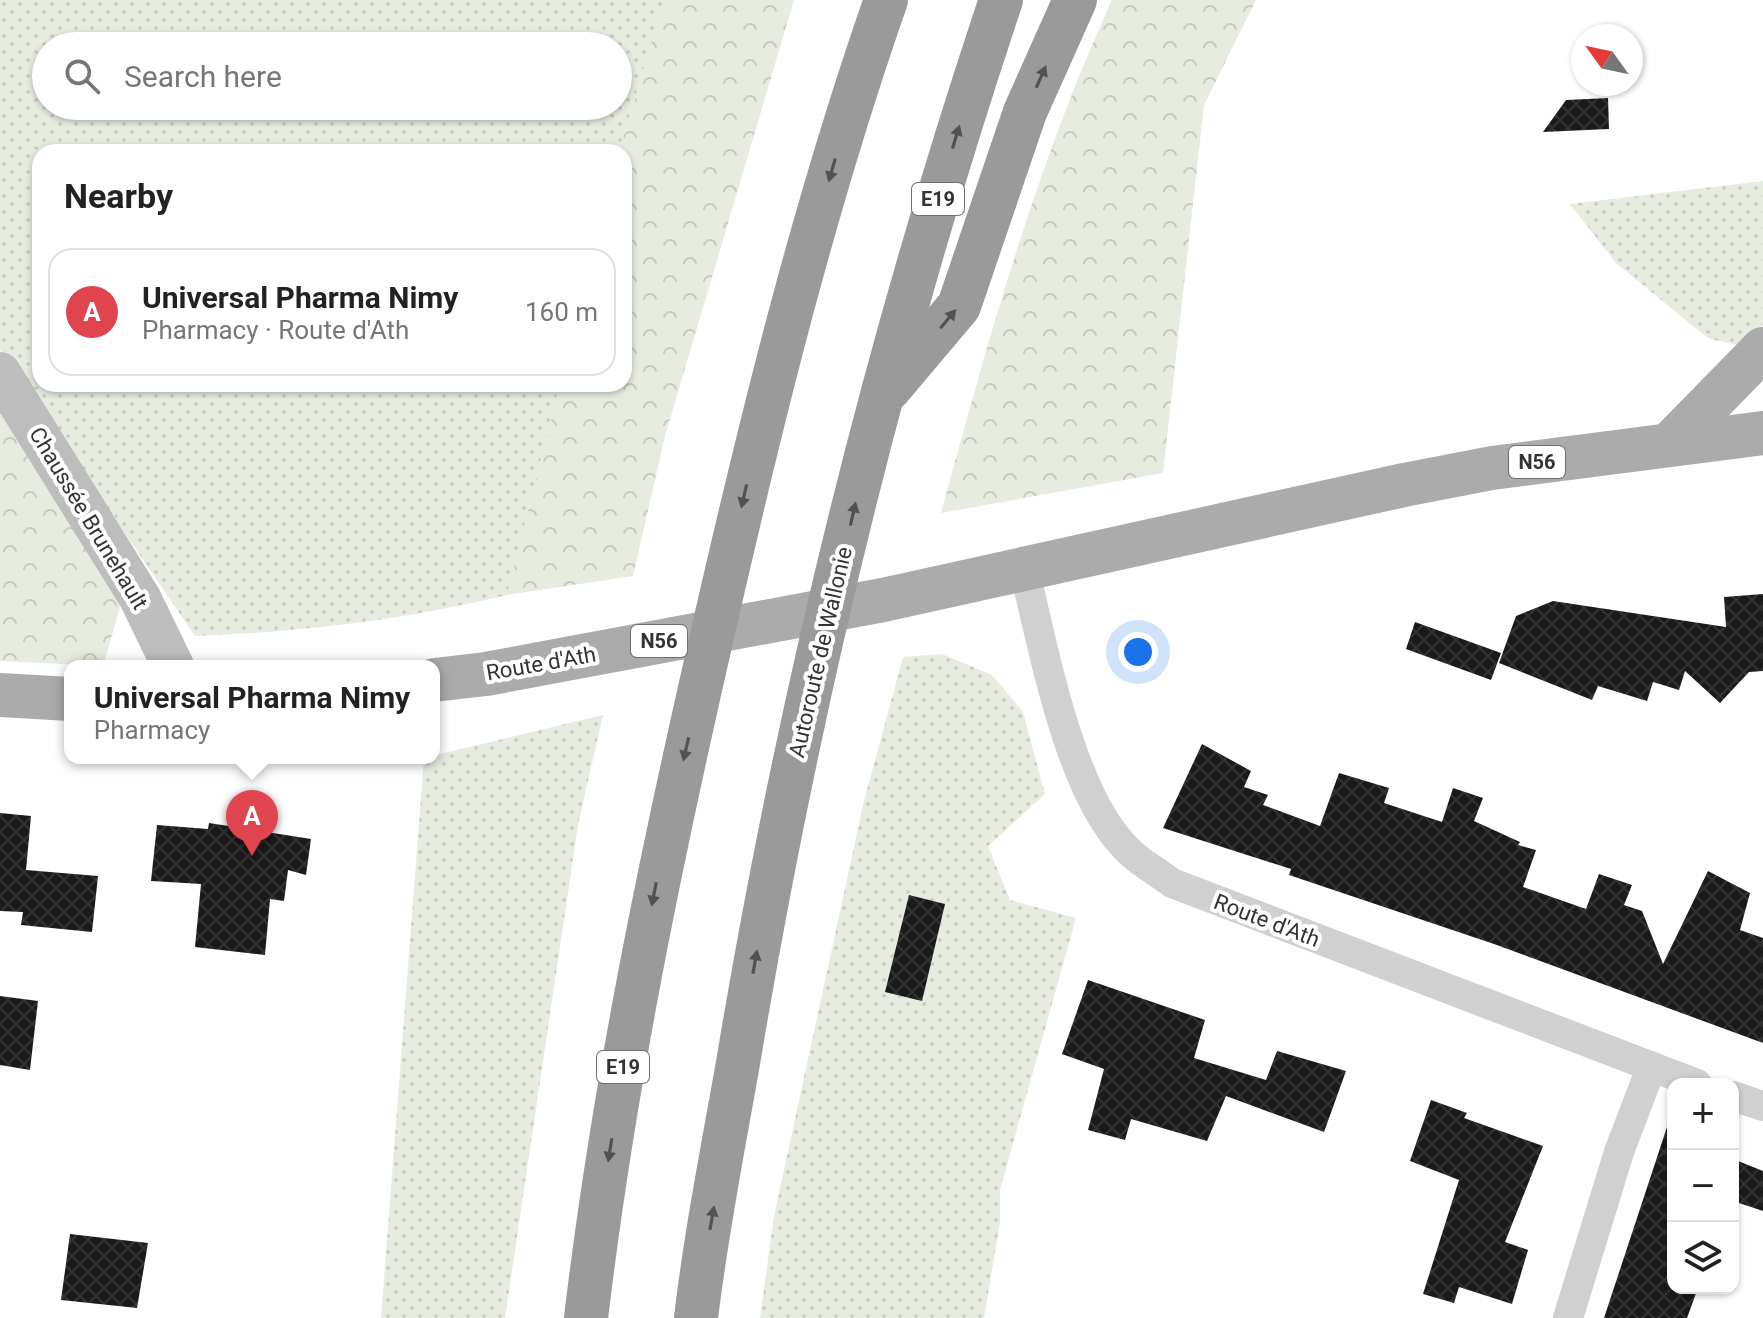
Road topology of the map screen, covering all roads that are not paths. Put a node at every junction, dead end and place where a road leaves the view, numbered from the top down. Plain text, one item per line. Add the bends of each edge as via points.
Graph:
1 (855, 0) edge
2 (886, 0) edge
3 (1001, 0) edge
4 (1075, 0) edge
5 (853, 95) junction
6 (1763, 349) edge
7 (0, 373) edge
8 (880, 400) junction
9 (1763, 433) edge
10 (1671, 443) junction
11 (1024, 569) junction
12 (170, 660) edge
13 (440, 679) edge
14 (0, 695) edge
15 (64, 699) edge
16 (1651, 1068) junction
17 (1680, 1078) edge
18 (1739, 1098) edge
19 (1763, 1106) edge
20 (586, 1318) edge
21 (696, 1318) edge
22 (1568, 1318) edge

1 - 5 highway
2 - 5 highway, E19
8 -> 3 highway, Autoroute de Wallonie / E19 via 955,137
8 -> 4 highway via 959,306 1025,112
5 -> 20 highway, E19 via 762,420 670,817 637,980
6 - 10 main road
7 - 12 main road, Chaussée Brunehault via 140,598
21 -> 8 highway, Autoroute de Wallonie / E19 via 783,808
9 - 10 main road, Route d'Ath / N56
10 - 11 main road, Route d'Ath / N56 via 1404,485
11 - 13 main road, Route d'Ath / N56 via 868,603
11 - 16 street, Route d'Ath via 1072,758 1130,853 1172,883
14 - 15 main road
16 - 17 street, Route d'Ath
16 - 22 street
18 - 19 street

